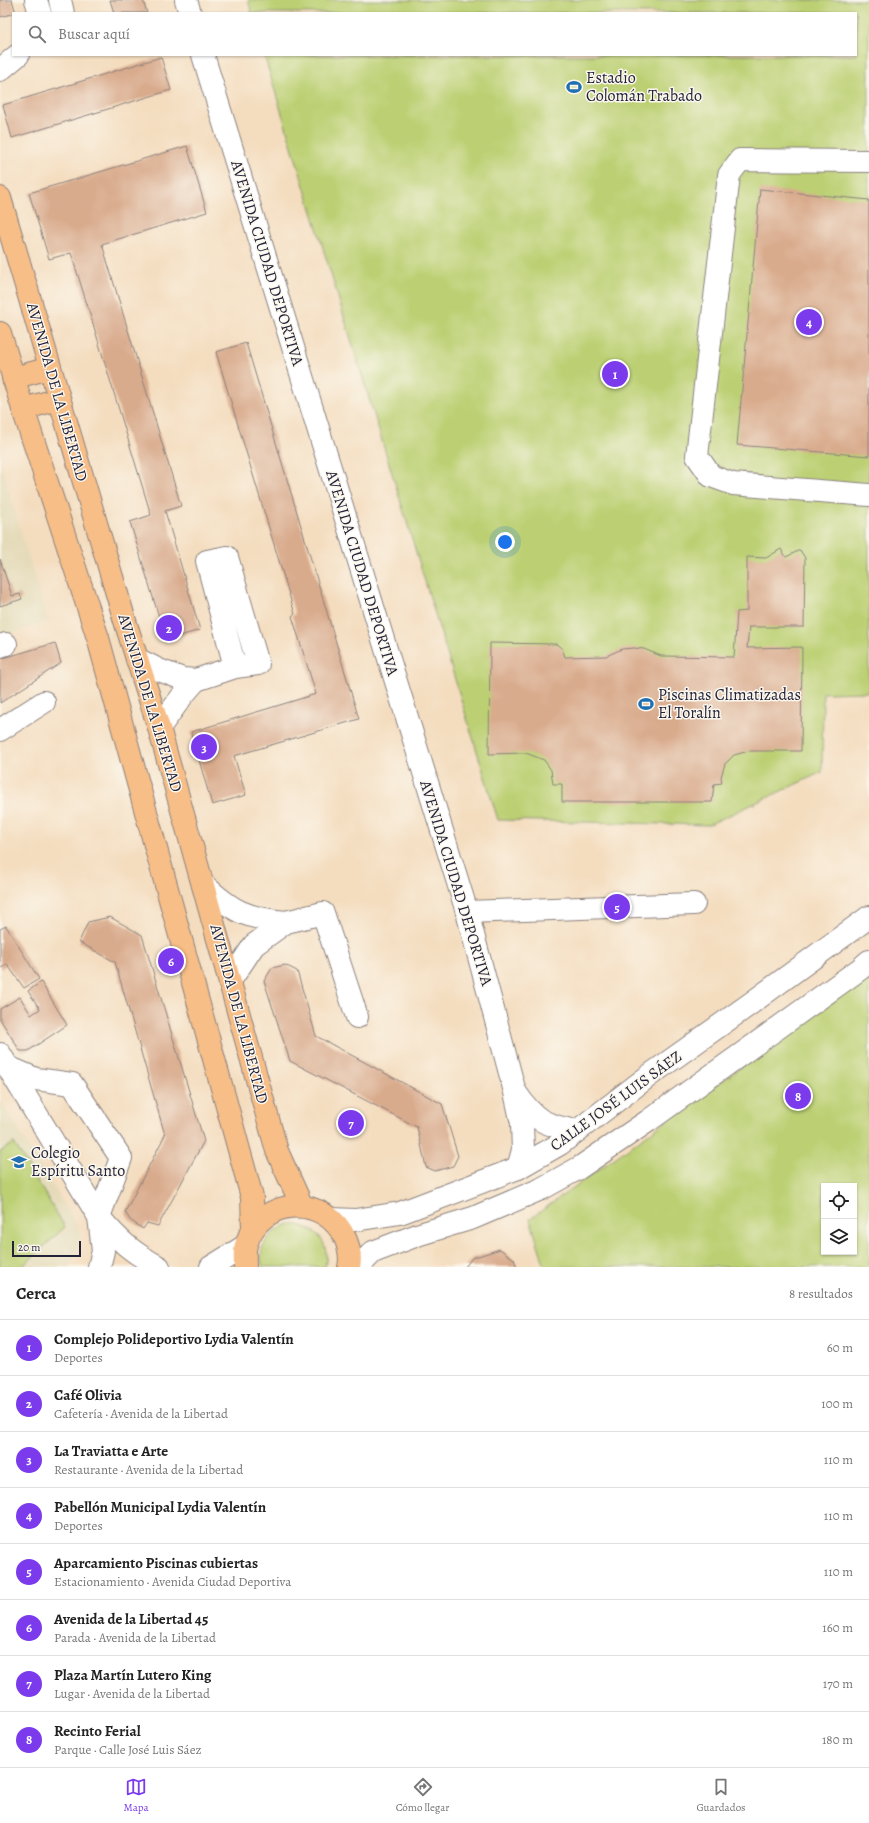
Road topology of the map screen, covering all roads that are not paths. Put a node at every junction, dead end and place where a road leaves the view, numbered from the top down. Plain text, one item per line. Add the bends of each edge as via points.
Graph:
1 (36, 0) edge
2 (60, 0) edge
3 (186, 0) edge
4 (40, 12) edge
5 (63, 12) edge
6 (190, 12) edge
7 (12, 52) edge
8 (0, 54) edge
9 (17, 56) edge
10 (203, 56) edge
11 (0, 70) edge
12 (869, 161) edge
13 (0, 198) edge
14 (0, 333) edge
15 (50, 368) junction
16 (13, 378) junction
17 (59, 399) junction
18 (23, 409) junction
19 (869, 495) edge
20 (137, 659) junction
21 (235, 668) dead end
22 (196, 680) junction
23 (44, 702) dead end
24 (159, 728) junction
25 (0, 730) edge
26 (203, 884) junction
27 (694, 904) dead end
28 (467, 912) junction
29 (869, 917) edge
30 (286, 922) junction
31 (869, 960) edge
32 (230, 980) junction
33 (357, 1017) dead end
34 (4, 1060) edge
35 (515, 1092) junction
36 (577, 1131) junction
37 (518, 1168) junction
38 (302, 1206) junction
39 (99, 1217) junction
40 (332, 1219) junction
41 (248, 1248) edge
42 (99, 1267) edge
43 (159, 1267) edge
44 (211, 1267) edge
45 (349, 1267) edge
46 (358, 1267) edge

1 - 4 street
2 - 5 street
3 - 6 street
7 - 8 street
9 - 11 street
10 - 28 street, AVENIDA CIUDAD DEPORTIVA
12 - 19 street via 740,160 729,175 697,456 711,476 733,484
13 - 15 main road, AVENIDA DE LA LIBERTAD
14 - 16 main road, AVENIDA DE LA LIBERTAD
15 - 16 main road
15 - 17 main road, AVENIDA DE LA LIBERTAD
16 - 18 main road, AVENIDA DE LA LIBERTAD
17 - 18 main road
17 - 20 main road, AVENIDA DE LA LIBERTAD
18 - 41 main road, AVENIDA DE LA LIBERTAD via 98,638 247,1177 252,1197
20 - 22 street via 183,679
20 - 24 main road, AVENIDA DE LA LIBERTAD
21 - 22 street
22 - 24 street
23 - 25 street
24 - 26 main road, AVENIDA DE LA LIBERTAD
26 - 30 street via 222,902 237,911 249,916
26 - 32 main road, AVENIDA DE LA LIBERTAD
27 - 28 street
28 - 35 street, AVENIDA CIUDAD DEPORTIVA
29 - 36 street, CALLE JOSÉ LUIS SÁEZ via 650,1075
30 - 32 street via 254,945
30 - 33 street via 323,913
31 - 46 street, CALLE JOSÉ LUIS SÁEZ via 648,1122 579,1168 541,1189 480,1215 373,1252
32 - 38 main road, AVENIDA DE LA LIBERTAD via 277,1151
34 - 39 street
34 - 39 street via 36,1079 72,1084 121,1158
35 - 36 street, AVENIDA CIUDAD DEPORTIVA via 528,1111 550,1126
35 - 37 street, AVENIDA CIUDAD DEPORTIVA via 522,1124 523,1150
36 - 37 street, CALLE JOSÉ LUIS SÁEZ
37 - 40 street, CALLE JOSÉ LUIS SÁEZ via 400,1213 355,1220
38 - 40 main road via 318,1210
38 - 41 main road via 283,1207 266,1216
39 - 42 street via 103,1251
39 - 43 street via 117,1238 136,1254
40 - 45 main road via 342,1231 348,1246
41 - 44 street

